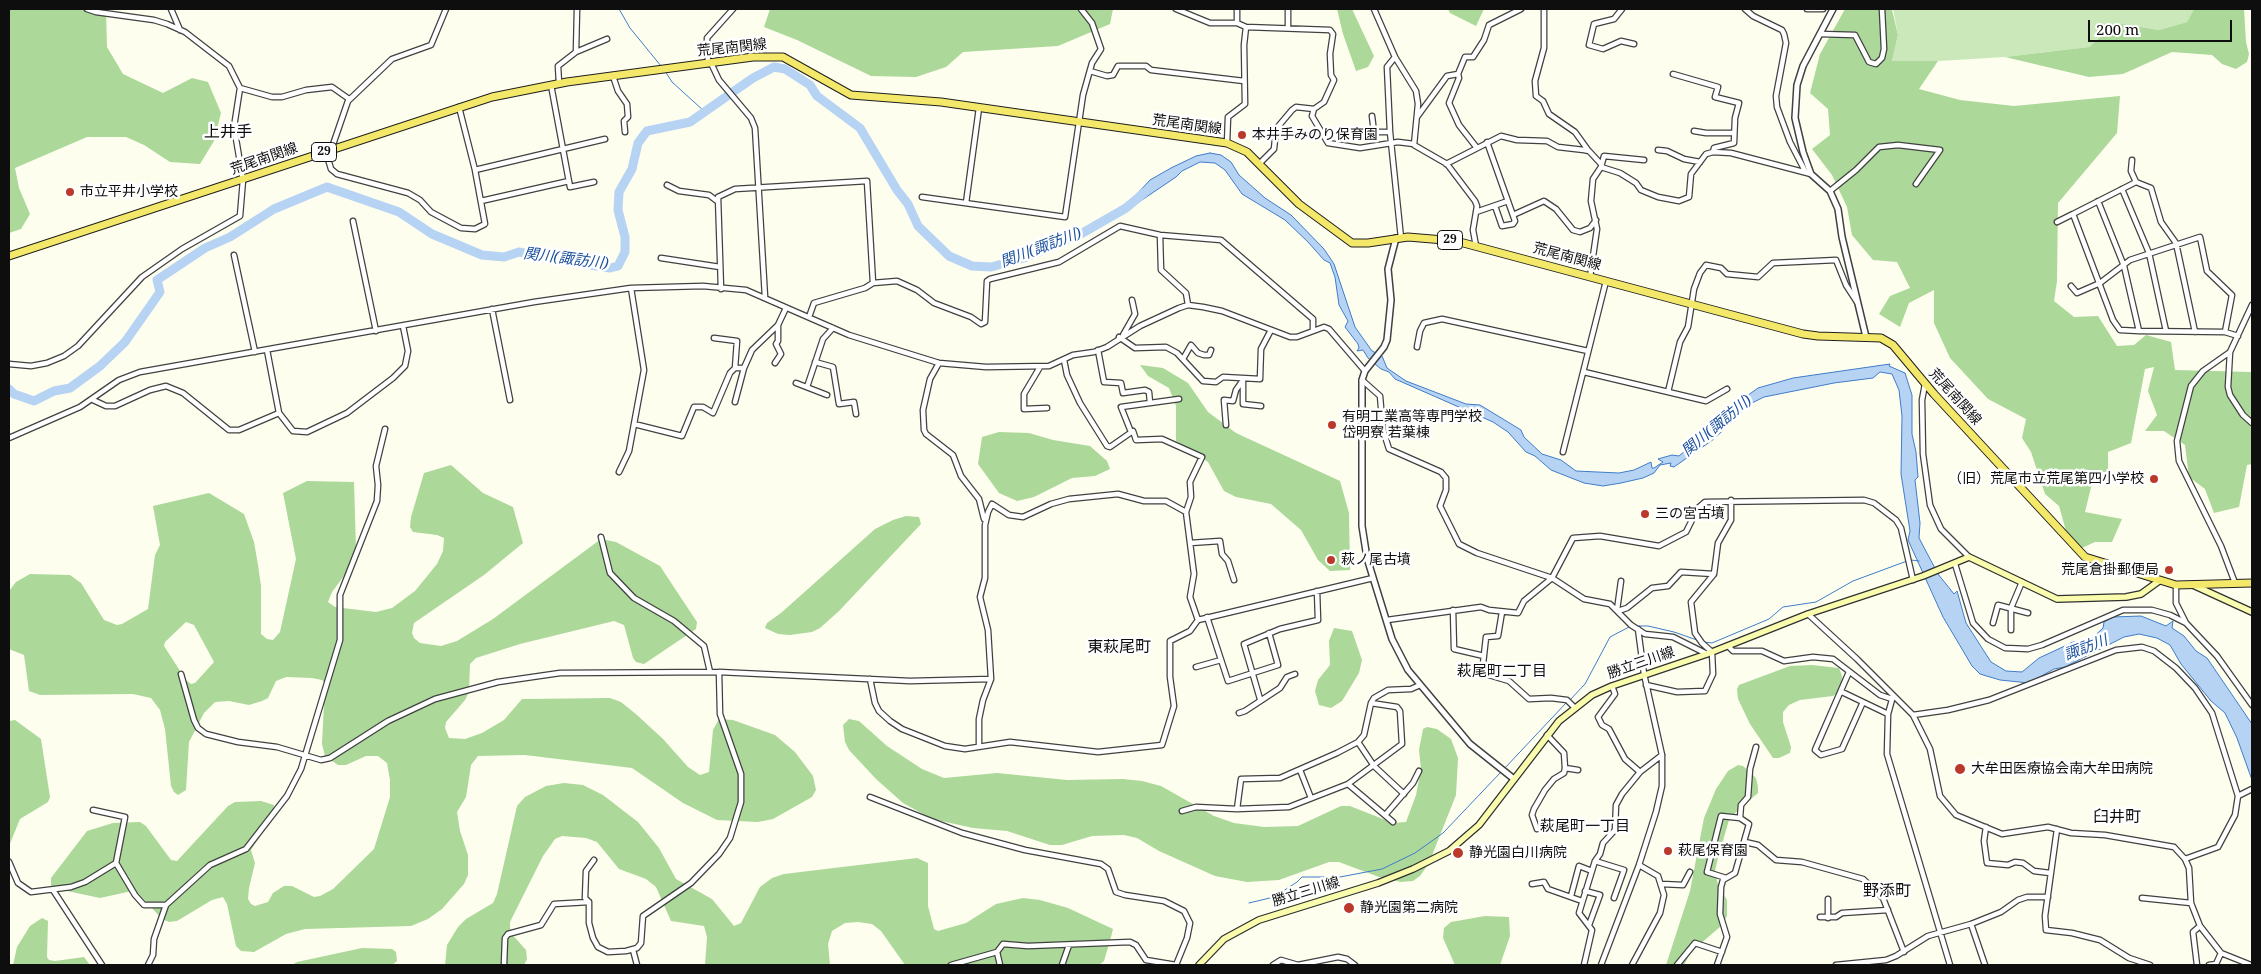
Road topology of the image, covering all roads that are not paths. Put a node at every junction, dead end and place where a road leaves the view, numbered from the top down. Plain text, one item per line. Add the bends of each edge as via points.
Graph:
1 (86, 9) edge
2 (171, 9) edge
3 (439, 9) edge
4 (577, 9) edge
5 (733, 9) edge
6 (1081, 9) edge
7 (1176, 9) edge
8 (1237, 9) edge
9 (1288, 9) edge
10 (1374, 9) edge
11 (1521, 9) edge
12 (1544, 9) edge
13 (1622, 9) edge
14 (1745, 9) edge
15 (1807, 9) edge
16 (1823, 9) edge
17 (1833, 9) edge
18 (1882, 9) edge
19 (445, 10) edge
20 (1237, 23) junction
21 (1246, 27) junction
22 (1288, 28) junction
23 (180, 30) junction
24 (1820, 34) junction
25 (607, 39) dead end
26 (1634, 44) dead end
27 (576, 52) junction
28 (1394, 57) junction
29 (709, 64) junction
30 (1090, 72) junction
31 (1458, 74) junction
32 (1673, 74) dead end
33 (612, 76) junction
34 (1244, 81) junction
35 (560, 83) junction
36 (551, 85) junction
37 (240, 88) junction
38 (349, 99) junction
39 (459, 107) junction
40 (979, 108) junction
41 (1314, 109) junction
42 (1372, 116) dead end
43 (1416, 118) junction
44 (1080, 122) junction
45 (1694, 131) dead end
46 (625, 132) dead end
47 (1390, 132) junction
48 (1734, 133) junction
49 (605, 139) dead end
50 (1487, 142) junction
51 (1227, 143) junction
52 (1392, 144) junction
53 (1414, 144) junction
54 (1477, 148) junction
55 (332, 149) junction
56 (563, 149) junction
57 (1658, 150) dead end
58 (1589, 151) junction
59 (1713, 152) junction
60 (1644, 160) dead end
61 (2132, 160) dead end
62 (1700, 162) junction
63 (1259, 164) junction
64 (1446, 164) junction
65 (1601, 165) junction
66 (475, 170) junction
67 (1805, 171) junction
68 (1811, 174) junction
69 (243, 180) junction
70 (569, 181) junction
71 (594, 182) dead end
72 (2136, 182) junction
73 (1916, 184) dead end
74 (667, 185) dead end
75 (759, 187) junction
76 (2122, 189) junction
77 (1830, 191) junction
78 (922, 197) dead end
79 (481, 201) junction
80 (717, 201) junction
81 (1508, 201) junction
82 (2098, 201) junction
83 (966, 203) junction
84 (1495, 206) junction
85 (1476, 212) junction
86 (2073, 214) junction
87 (1513, 215) junction
88 (1597, 219) junction
89 (353, 221) dead end
90 (2056, 222) dead end
91 (1160, 235) junction
92 (1398, 238) junction
93 (2176, 243) junction
94 (1476, 246) junction
95 (2149, 253) junction
96 (234, 255) dead end
97 (9, 256) edge
98 (661, 258) dead end
99 (2124, 266) junction
100 (720, 267) junction
101 (1590, 277) junction
102 (1606, 281) junction
103 (873, 283) junction
104 (2100, 283) junction
105 (2071, 286) dead end
106 (631, 288) junction
107 (721, 289) junction
108 (765, 297) junction
109 (1132, 300) dead end
110 (1857, 302) junction
111 (1691, 303) junction
112 (1188, 306) junction
113 (2252, 306) edge
114 (786, 308) junction
115 (492, 309) junction
116 (809, 318) junction
117 (778, 325) junction
118 (403, 326) junction
119 (832, 328) junction
120 (1271, 330) junction
121 (1313, 330) junction
122 (376, 331) junction
123 (2139, 331) junction
124 (2166, 331) junction
125 (2195, 332) junction
126 (2225, 332) junction
127 (1121, 336) junction
128 (1866, 336) junction
129 (2238, 336) junction
130 (714, 338) dead end
131 (1417, 347) dead end
132 (267, 350) junction
133 (1098, 350) junction
134 (1211, 350) dead end
135 (1588, 351) junction
136 (255, 352) junction
137 (2230, 352) junction
138 (1183, 359) junction
139 (1064, 360) junction
140 (815, 362) junction
141 (775, 363) dead end
142 (939, 363) junction
143 (9, 364) edge
144 (1040, 367) junction
145 (735, 368) junction
146 (744, 368) junction
147 (1366, 369) junction
148 (1584, 372) junction
149 (1243, 380) junction
150 (1362, 380) junction
151 (796, 383) dead end
152 (1925, 384) junction
153 (807, 387) junction
154 (1727, 389) dead end
155 (1668, 392) junction
156 (827, 395) dead end
157 (93, 400) junction
158 (510, 400) dead end
159 (1179, 400) dead end
160 (734, 402) dead end
161 (1150, 403) junction
162 (1261, 406) dead end
163 (1047, 408) dead end
164 (279, 413) junction
165 (856, 414) dead end
166 (2252, 423) edge
167 (634, 424) junction
168 (1226, 425) dead end
169 (385, 429) dead end
170 (1131, 432) junction
171 (9, 438) edge
172 (1563, 452) dead end
173 (619, 472) dead end
174 (1731, 500) junction
175 (1186, 512) junction
176 (985, 525) junction
177 (601, 537) dead end
178 (1190, 543) junction
179 (1969, 557) junction
180 (1955, 564) junction
181 (1714, 574) junction
182 (1373, 578) junction
183 (1552, 578) junction
184 (1234, 580) dead end
185 (1913, 580) junction
186 (2159, 580) junction
187 (1621, 581) dead end
188 (2022, 582) junction
189 (2235, 583) junction
190 (2252, 583) edge
191 (2176, 585) junction
192 (2193, 585) junction
193 (1317, 591) junction
194 (2011, 608) junction
195 (1453, 610) junction
196 (1618, 610) junction
197 (1502, 612) junction
198 (2252, 612) edge
199 (2028, 613) dead end
200 (1808, 614) junction
201 (1207, 617) junction
202 (1198, 620) junction
203 (1387, 620) junction
204 (1993, 623) dead end
205 (2186, 623) junction
206 (1638, 630) junction
207 (2011, 630) dead end
208 (1269, 634) junction
209 (1728, 646) junction
210 (1709, 653) junction
211 (1484, 656) junction
212 (1221, 660) junction
213 (1196, 667) dead end
214 (710, 672) junction
215 (719, 672) junction
216 (1850, 672) junction
217 (181, 674) dead end
218 (1253, 674) junction
219 (1295, 674) dead end
220 (1644, 674) junction
221 (870, 679) junction
222 (991, 679) junction
223 (1646, 685) junction
224 (1420, 686) junction
225 (1612, 686) junction
226 (1842, 692) junction
227 (1893, 698) junction
228 (1260, 700) junction
229 (1863, 702) junction
230 (1371, 703) junction
231 (2252, 705) edge
232 (1574, 707) junction
233 (1239, 712) dead end
234 (1888, 714) junction
235 (1913, 714) junction
236 (1547, 735) junction
237 (1358, 742) junction
238 (979, 746) junction
239 (1756, 747) dead end
240 (306, 754) junction
241 (1662, 755) junction
242 (1374, 766) junction
243 (1566, 768) junction
244 (1300, 770) junction
245 (1578, 770) dead end
246 (1419, 772) dead end
247 (1640, 772) junction
248 (1514, 779) junction
249 (1348, 784) junction
250 (2252, 788) edge
251 (1404, 794) junction
252 (2240, 795) junction
253 (870, 797) dead end
254 (1311, 798) junction
255 (1237, 809) junction
256 (93, 810) dead end
257 (1182, 811) dead end
258 (1386, 814) junction
259 (1740, 818) junction
260 (1392, 822) dead end
261 (1986, 827) junction
262 (1537, 829) dead end
263 (2057, 830) junction
264 (1744, 842) junction
265 (2186, 859) junction
266 (594, 860) dead end
267 (1594, 861) junction
268 (9, 862) edge
269 (116, 863) junction
270 (1639, 865) junction
271 (1592, 871) junction
272 (1690, 872) dead end
273 (2050, 873) junction
274 (1726, 878) junction
275 (1532, 884) dead end
276 (1662, 884) junction
277 (54, 890) junction
278 (1585, 891) junction
279 (1571, 896) junction
280 (2048, 897) junction
281 (1614, 898) dead end
282 (2142, 898) dead end
283 (1828, 899) dead end
284 (1582, 901) junction
285 (589, 902) junction
286 (2190, 903) junction
287 (166, 905) junction
288 (1888, 910) junction
289 (1820, 917) dead end
290 (1828, 918) junction
291 (1971, 924) junction
292 (1589, 925) junction
293 (2200, 926) junction
294 (1941, 932) junction
295 (1069, 945) junction
296 (633, 950) junction
297 (997, 952) junction
298 (1722, 952) junction
299 (1904, 952) junction
300 (2221, 953) junction
301 (102, 965) edge
302 (148, 965) edge
303 (504, 965) edge
304 (637, 965) edge
305 (951, 965) edge
306 (1000, 965) edge
307 (1062, 965) edge
308 (1176, 965) edge
309 (1201, 965) edge
310 (1273, 965) edge
311 (1355, 965) edge
312 (1584, 965) edge
313 (1601, 965) edge
314 (1632, 965) edge
315 (1677, 965) edge
316 (1717, 965) edge
317 (1836, 965) edge
318 (1950, 965) edge
319 (1985, 965) edge
320 (2150, 965) edge
321 (2197, 965) edge
322 (2209, 965) edge
323 (2251, 965) edge

1 - 23 street via 154,20
2 - 23 street
3 - 19 street
4 - 27 street
5 - 29 street via 707,38
6 - 30 street via 1092,23 1101,49
7 - 20 street via 1210,23
8 - 20 street
9 - 22 street
10 - 28 street
11 - 31 street via 1489,25 1480,47 1473,57 1465,58
12 - 58 street via 1544,48 1535,80 1536,96 1543,101 1549,114 1575,132
13 - 26 street via 1614,19 1594,24 1589,45 1603,50 1621,41
14 - 67 street via 1782,30 1786,38 1777,106
15 - 16 street
17 - 24 street
18 - 24 street via 1884,50 1876,64 1869,62 1855,35
19 - 38 street via 431,45 392,59
20 - 21 street
21 - 22 street
21 - 34 street
22 - 41 street via 1330,30 1334,34 1330,54 1334,80 1324,102
23 - 37 street via 229,66
24 - 68 street via 1802,66 1796,85 1794,118
25 - 27 street
27 - 35 street via 558,66
28 - 43 street via 1416,91
28 - 47 street via 1387,67
29 - 33 main road, 荒尾南関線 / 29
29 - 40 main road, 荒尾南関線 / 29 via 784,57 851,94
29 - 75 street via 751,118 755,128
30 - 34 street via 1107,76 1113,75 1118,66 1146,66 1151,70
30 - 44 street
31 - 43 street via 1447,76
31 - 54 street via 1449,103
32 - 48 street via 1718,87 1715,97 1739,103
33 - 35 main road, 荒尾南関線 / 29
33 - 46 street via 627,104
34 - 51 street via 1245,104 1228,117
35 - 36 main road, 荒尾南関線 / 29
36 - 39 main road, 荒尾南関線 / 29
36 - 56 street
37 - 38 street via 282,97 332,87
37 - 69 street via 234,132
38 - 55 street
39 - 55 main road, 荒尾南関線 / 29
39 - 66 street
40 - 44 main road, 荒尾南関線 / 29
40 - 83 street
41 - 52 street via 1312,116 1328,143 1360,148
41 - 63 street via 1296,107 1292,110 1276,129 1274,149
42 - 47 street via 1374,132
43 - 53 street
44 - 51 main road, 荒尾南関線 / 29
44 - 83 street via 1065,217
45 - 48 street
47 - 52 street
48 - 59 street via 1734,142 1714,148
49 - 56 street
50 - 54 street
50 - 58 street via 1501,136 1547,141 1558,147
50 - 81 street
51 - 63 main road, 荒尾南関線 / 29 via 1247,152
52 - 53 street
52 - 92 street
53 - 64 street
54 - 64 street
55 - 69 main road, 荒尾南関線 / 29
55 - 79 street via 328,158 331,169 337,174 408,193 431,212 461,228 475,229 485,224
56 - 66 street
56 - 70 street
57 - 62 street
58 - 65 street
59 - 62 street via 1706,154
59 - 67 street via 1730,152
60 - 65 street via 1604,156
61 - 72 street via 2131,171
62 - 65 street via 1692,174 1689,197 1679,201 1640,190 1636,183
63 - 92 main road, 荒尾南関線 / 29 via 1299,204 1352,243
64 - 85 street via 1475,201
65 - 88 street via 1592,186 1591,201
66 - 79 street
67 - 68 street
68 - 77 street
69 - 97 main road, 荒尾南関線 / 29
69 - 143 street via 240,216 182,249 142,277 78,346 47,363 31,366
70 - 71 street via 572,188
70 - 79 street
72 - 76 street
72 - 93 street via 2151,188 2161,222
73 - 77 street via 1940,150 1879,147
74 - 80 street via 679,191 709,195
75 - 80 street via 730,190 718,196
75 - 103 street via 867,181
75 - 108 street
76 - 82 street
76 - 95 street
77 - 110 street via 1838,208
78 - 83 street
80 - 100 street
81 - 84 street
81 - 87 street
82 - 86 street
82 - 99 street
84 - 85 street
84 - 87 street via 1502,226 1513,224
85 - 94 street via 1473,230
86 - 90 street
86 - 104 street
87 - 88 street via 1544,202 1556,209 1573,230 1580,232 1590,228
88 - 101 street
89 - 122 street
91 - 103 street via 1120,226 1059,262 990,279 987,281 986,322 982,324 934,303 906,284 897,281
91 - 112 street via 1161,270 1186,293
91 - 121 street via 1221,240 1313,319
92 - 94 main road, 荒尾南関線 / 29 via 1442,239
92 - 147 street via 1388,269 1390,308 1384,347
93 - 95 street
93 - 125 street
93 - 126 street via 2200,237 2207,271 2232,295
94 - 101 main road, 荒尾南関線 / 29
95 - 99 street via 2130,260
95 - 124 street
96 - 136 street
98 - 100 street
99 - 104 street
99 - 123 street
100 - 107 street
101 - 102 main road, 荒尾南関線 / 29
102 - 111 main road, 荒尾南関線 / 29
102 - 135 street
103 - 116 street via 814,303
104 - 105 street via 2077,293
104 - 123 street via 2113,320 2120,330
106 - 107 street via 703,286
106 - 115 street
106 - 167 street via 644,370
107 - 108 street via 746,290
108 - 114 street
109 - 127 street via 1135,314
110 - 111 street via 1836,260 1773,263 1758,277 1726,274 1721,268 1706,266 1700,273
110 - 128 street
111 - 128 main road, 荒尾南関線 / 29 via 1803,334
111 - 155 street via 1688,327 1680,342
112 - 120 street via 1222,311
112 - 127 street
113 - 129 street
114 - 116 street
114 - 117 street
115 - 118 street
115 - 158 street
116 - 119 street
117 - 141 street via 776,344 781,354
117 - 146 street via 752,350
118 - 122 street
118 - 164 street via 408,351 405,366 347,413 307,432 293,431
119 - 140 street via 823,339
119 - 142 street
120 - 121 street via 1296,337
120 - 149 street via 1261,349 1260,379
121 - 147 street via 1329,329
122 - 132 street
123 - 124 street
124 - 125 street
125 - 126 street
126 - 129 street
127 - 133 street
127 - 138 street via 1135,348 1166,347
128 - 152 main road, 荒尾南関線 / 29 via 1882,338 1893,345
129 - 137 street
130 - 145 street via 736,341
131 - 135 street via 1424,323 1442,319
132 - 136 street
132 - 164 street
133 - 139 street via 1073,354
133 - 161 street via 1104,382 1121,383 1122,393 1145,390 1149,392
134 - 138 street via 1209,355 1204,355 1191,345
135 - 148 street
136 - 157 street via 140,372 118,380
137 - 166 street via 2230,395
137 - 189 street via 2203,371 2191,386 2178,432 2177,453
138 - 149 street via 1203,381 1216,382 1223,377
139 - 144 street
139 - 170 street via 1080,403 1107,446
140 - 153 street
140 - 165 street via 833,367 838,404 854,402
142 - 144 street
142 - 176 street via 930,379 923,410 924,430 953,455 962,476 980,499
144 - 163 street via 1024,394 1024,409
145 - 146 street
145 - 167 street via 713,413 703,407 694,407 682,436
146 - 160 street
147 - 150 street
148 - 155 street
148 - 172 street
149 - 162 street via 1243,404
149 - 168 street via 1233,401 1224,400
150 - 182 street via 1362,526
150 - 183 street via 1380,396 1383,430 1389,449 1441,472 1446,478 1446,490 1440,506 1459,544
151 - 153 street
152 - 179 street via 1922,400 1923,454 1930,505 1940,529
152 - 186 main road, 荒尾南関線 / 29 via 2085,557
153 - 156 street
154 - 155 street via 1706,402
157 - 164 street via 115,406 166,386 183,394 229,430 239,430
157 - 171 street
159 - 161 street
161 - 170 street via 1121,407
167 - 173 street via 629,451
169 - 240 street via 376,466 377,501 340,595 340,640
170 - 175 street via 1136,440 1162,439 1202,456 1190,482 1191,497
174 - 181 street via 1731,520 1718,543
174 - 183 street via 1702,504 1686,532 1659,546 1600,536 1573,538
174 - 185 street via 1864,500 1874,503 1901,528
175 - 176 street via 1166,502 1144,501 1118,494 1052,504 1022,517 1009,515 992,504
175 - 178 street
176 - 222 street via 985,578 980,597 988,630
177 - 214 street via 610,573 634,598 674,621 704,646
178 - 184 street via 1220,541 1222,554 1228,561
178 - 202 street via 1194,574 1190,597
179 - 180 main road, 勝立三川線
179 - 188 main road
180 - 185 main road, 勝立三川線
180 - 205 street via 1973,624 1988,639 2005,648 2028,649 2123,610 2152,610
181 - 196 street via 1682,572 1668,586 1652,588 1627,608
181 - 210 street via 1691,602 1695,632
182 - 193 street
182 - 203 street
183 - 196 street via 1584,599 1610,604
183 - 197 street via 1524,601 1518,613
185 - 200 main road, 勝立三川線
186 - 188 main road via 2141,594 2068,600 2057,599
186 - 191 main road, 荒尾南関線 / 29
187 - 196 street
188 - 194 street
189 - 190 main road, 荒尾南関線 / 29
189 - 192 main road, 荒尾南関線 / 29
191 - 192 main road, 荒尾南関線 / 29
191 - 205 street via 2176,602
192 - 198 main road
193 - 201 street
193 - 208 street via 1318,620
194 - 199 street
194 - 204 street via 1998,606
194 - 207 street
195 - 197 street via 1481,607
195 - 203 street
195 - 211 street via 1454,649
196 - 206 street
197 - 211 street via 1498,636 1486,637
200 - 209 main road, 勝立三川線
200 - 227 street
201 - 202 street
201 - 212 street
202 - 238 street via 1190,631 1170,641 1174,706 1162,745 1098,752 1010,742
203 - 224 street via 1397,651
205 - 231 street via 2217,656
206 - 210 street via 1674,638
206 - 220 street
208 - 218 street via 1244,644
208 - 218 street via 1278,665
209 - 210 main road, 勝立三川線
209 - 216 street via 1733,651 1762,650 1784,661 1814,657 1833,659
210 - 220 main road, 勝立三川線
210 - 223 street via 1713,674 1702,692 1677,692
211 - 232 street via 1482,673 1509,681 1529,699 1567,700
212 - 213 street
212 - 218 street via 1228,681
214 - 215 street
214 - 240 street via 560,673 498,682 435,699 388,721 330,758 321,760
215 - 221 street
215 - 296 street via 720,714 741,774 741,802 735,827 719,854 691,883 643,916 641,943
216 - 226 street
216 - 227 street via 1880,695
217 - 240 street via 194,720 206,734
218 - 228 street
219 - 228 street
220 - 223 street
220 - 225 main road, 勝立三川線
221 - 222 street
221 - 238 street via 879,711 894,725 945,746 965,749
222 - 238 street via 979,719
223 - 241 street
224 - 230 street via 1388,690
224 - 248 street via 1470,744
225 - 232 main road, 勝立三川線
225 - 247 street via 1615,694 1598,717 1609,729 1625,759
226 - 229 street
226 - 229 street via 1815,750 1821,756 1842,749
227 - 234 street
227 - 235 street
228 - 233 street
229 - 234 street
230 - 237 street via 1364,735
230 - 242 street via 1397,707 1402,736 1402,744
232 - 236 main road, 勝立三川線
234 - 294 street via 1886,754
235 - 252 street via 1989,700 2116,650 2142,647 2168,661 2201,695 2219,729
235 - 261 street via 1930,749 1940,796 1956,815
236 - 243 street via 1564,753
236 - 248 main road, 勝立三川線
237 - 242 street
237 - 244 street
239 - 259 street via 1748,796 1742,805
240 - 287 street via 287,796 246,849 210,865
241 - 247 street
241 - 270 street via 1660,799
242 - 249 street
242 - 251 street
243 - 245 street
243 - 262 street via 1545,790 1534,809 1532,815
244 - 254 street
244 - 255 street via 1280,778 1241,779
246 - 251 street
247 - 267 street via 1619,799 1615,830 1603,843
248 - 309 main road, 勝立三川線 via 1480,825 1449,851 1378,883 1259,920 1224,939
249 - 254 street
249 - 258 street
250 - 252 street
251 - 258 street
252 - 265 street via 2235,815 2218,847
253 - 308 street via 962,833 1025,850 1101,864 1108,869 1116,892 1164,901 1184,911 1190,923
254 - 255 street via 1289,807
255 - 257 street via 1196,807
256 - 269 street via 125,817
258 - 260 street
259 - 264 street via 1749,824
259 - 274 street via 1722,816 1707,872
261 - 263 street via 2002,834 2034,827 2048,826
261 - 273 street via 1987,863 2008,865 2015,862 2034,871
263 - 265 street via 2165,844 2174,847
263 - 273 street
264 - 274 street via 1735,873
264 - 288 street via 1758,845 1776,860 1802,862 1863,879 1883,898
265 - 286 street via 2191,875
266 - 285 street via 586,871 585,898
267 - 271 street
267 - 281 street via 1624,870
268 - 277 street via 18,883 28,892
269 - 277 street via 84,882
269 - 287 street via 144,905
270 - 276 street via 1653,871
270 - 313 street
271 - 278 street
271 - 279 street via 1578,866
272 - 276 street via 1683,885
273 - 280 street
274 - 298 street via 1721,886 1720,914 1727,937
275 - 279 street via 1544,882 1548,889
276 - 314 street via 1664,895 1660,914
277 - 301 street
278 - 284 street
278 - 292 street via 1600,895
279 - 284 street
280 - 291 street via 2018,900 2001,912
280 - 320 street via 2046,930 2100,940 2129,958
282 - 286 street
283 - 290 street
284 - 292 street via 1579,913
285 - 296 street via 589,923 598,947 608,952
285 - 303 street via 554,904 541,926 508,934
286 - 293 street
287 - 302 street
288 - 290 street via 1842,913
288 - 299 street
289 - 290 street
291 - 294 street
291 - 319 street
292 - 312 street via 1592,930
293 - 300 street
293 - 321 street via 2193,932
294 - 299 street via 1928,936
294 - 318 street
295 - 297 street via 1003,944
295 - 307 street
295 - 308 street via 1130,942 1146,960
296 - 304 street
297 - 305 street
297 - 306 street
298 - 315 street via 1696,944
298 - 316 street
299 - 317 street via 1886,960
300 - 322 street via 2216,964
300 - 323 street
310 - 311 street via 1281,960 1298,965 1338,957

